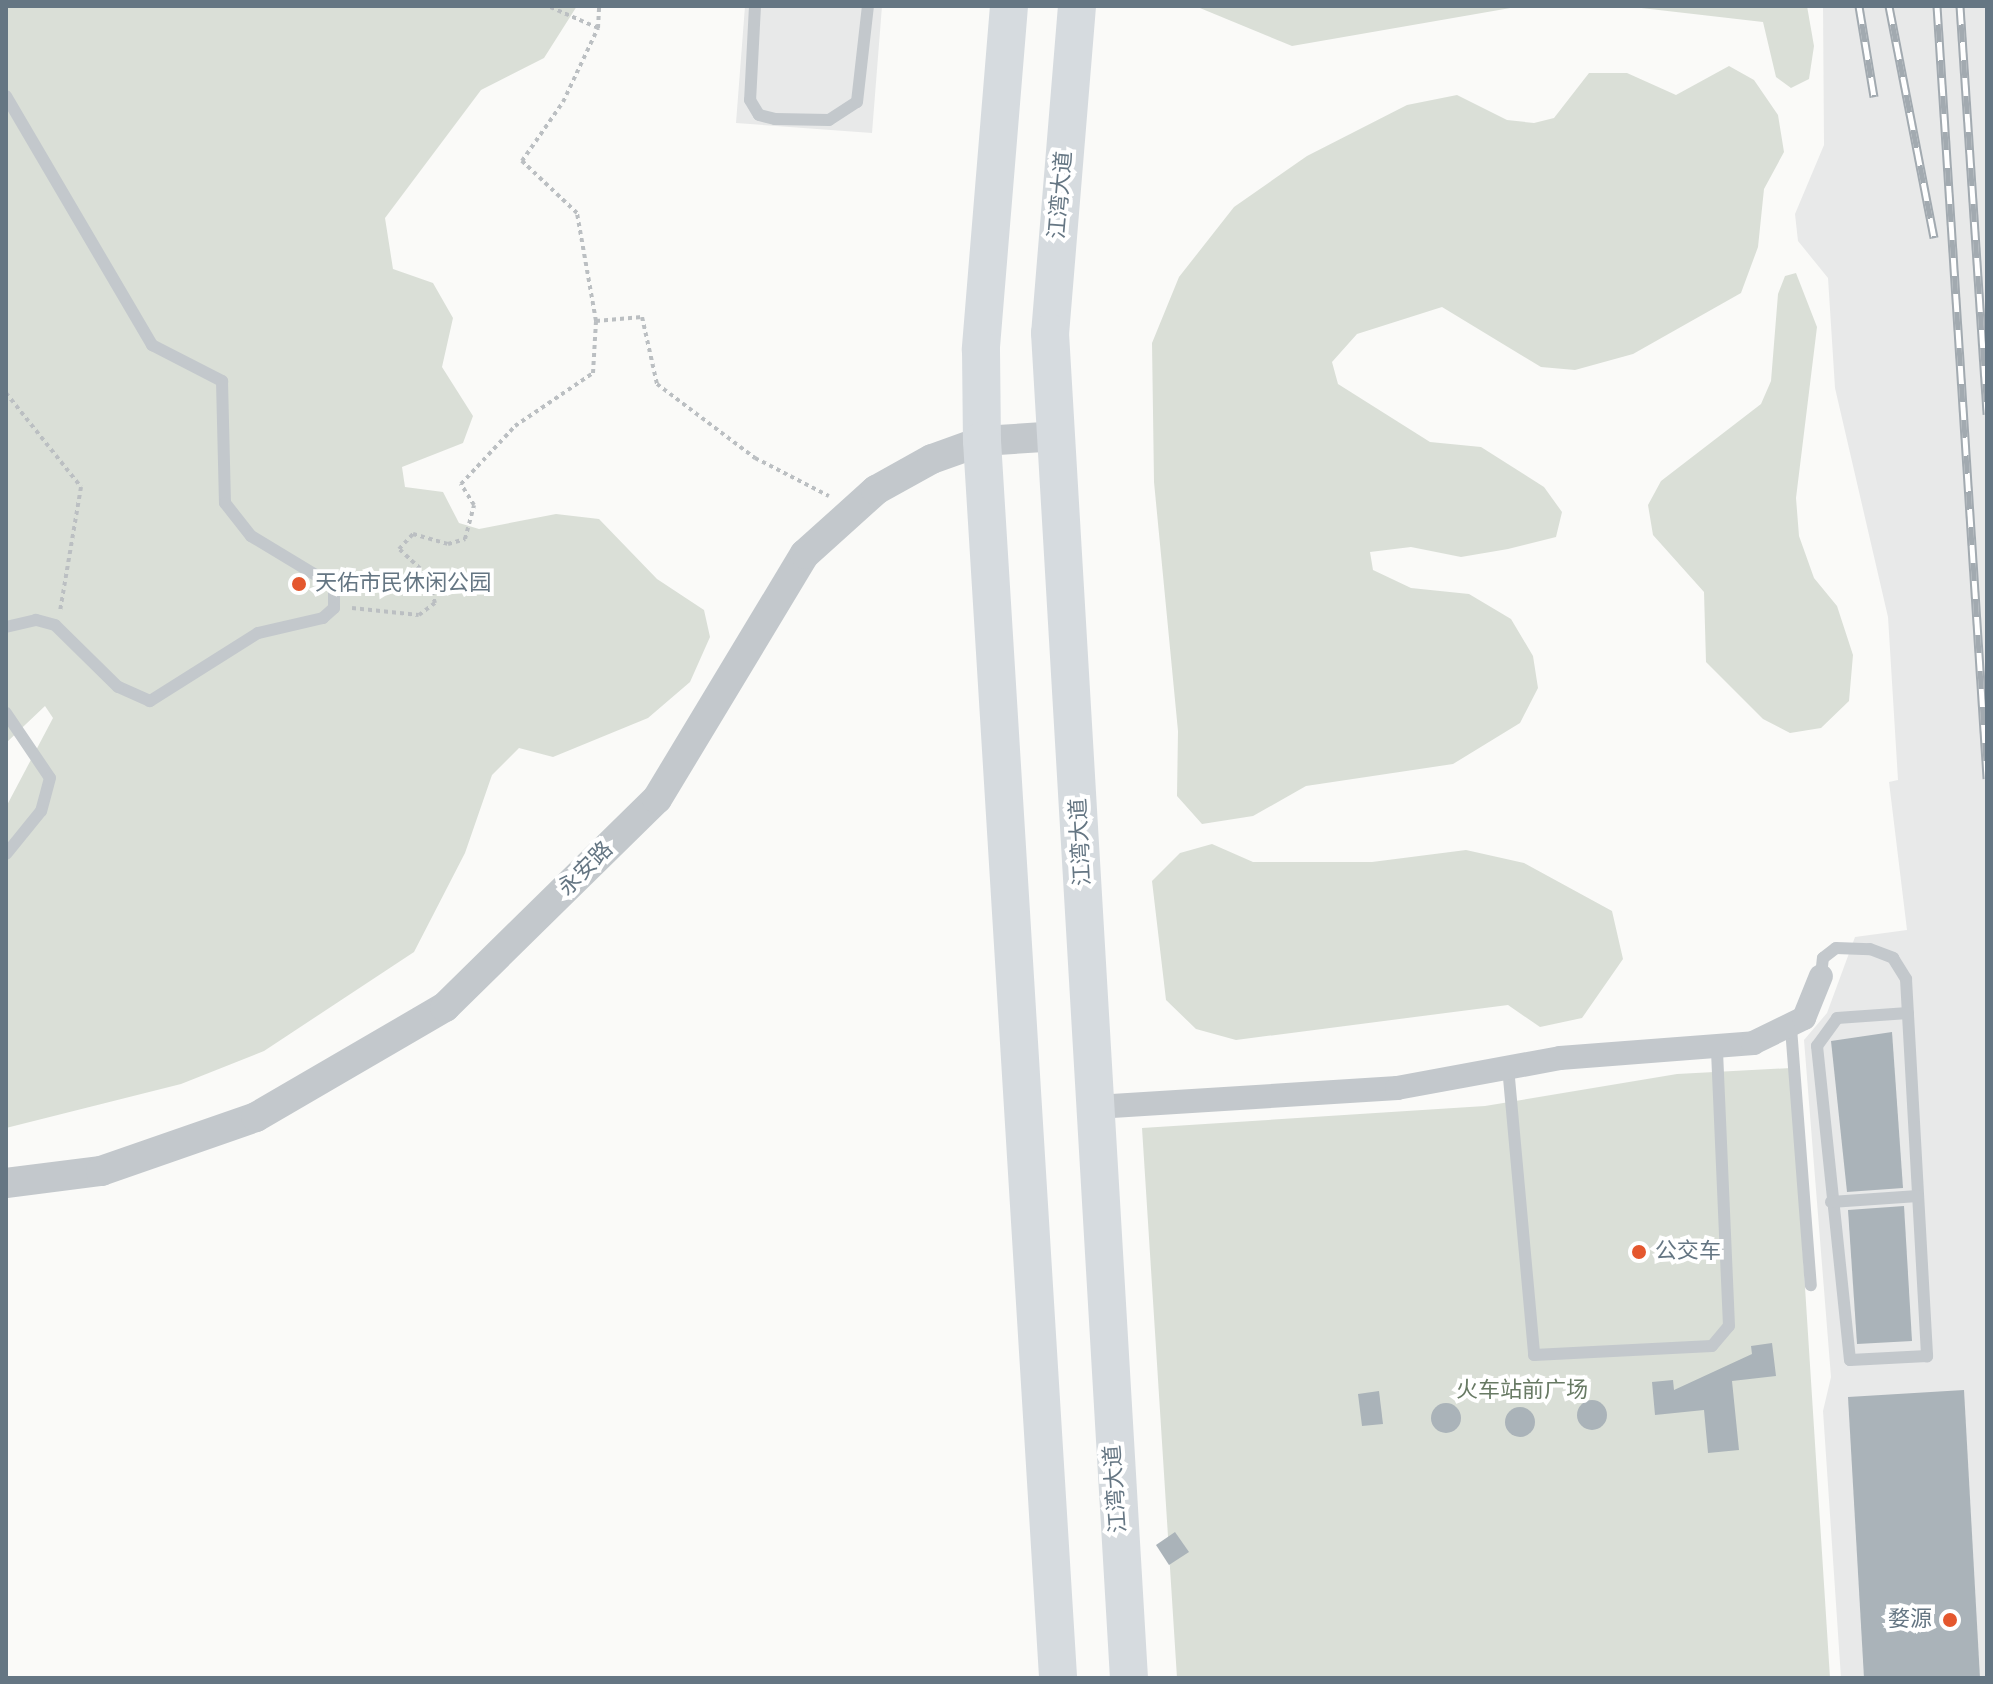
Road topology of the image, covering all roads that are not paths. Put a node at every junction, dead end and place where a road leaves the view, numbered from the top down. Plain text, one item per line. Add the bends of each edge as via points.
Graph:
1 (755, 6) edge
2 (868, 6) edge
3 (1009, 6) edge
4 (1077, 6) edge
5 (6, 96) edge
6 (1059, 436) junction
7 (982, 441) junction
8 (6, 627) edge
9 (6, 713) edge
10 (6, 854) edge
11 (1821, 976) joint
12 (1908, 1013) junction
13 (1791, 1028) junction
14 (1717, 1049) junction
15 (1508, 1067) junction
16 (1096, 1107) junction
17 (6, 1183) edge
18 (1918, 1196) junction
19 (1831, 1202) junction
20 (1811, 1285) dead end
21 (1058, 1678) edge
22 (1129, 1678) edge

1 - 2 lane via 750,100 759,115 829,120 857,102
3 - 7 highway via 981,350
4 - 6 highway, 江湾大道 via 1050,333
5 - 8 lane via 152,345 222,381 225,503 251,536 334,586 334,608 323,618 258,633 150,701 118,687 55,625 36,620
6 - 7 street, 永安路
6 - 16 highway, 江湾大道
7 - 17 street, 永安路 via 887,484 805,554 657,799 445,1007 256,1117 101,1171
7 - 21 highway
9 - 10 lane via 50,778 41,811
11 - 12 lane via 1823,958 1836,948 1893,958 1906,979
11 - 13 street via 1804,1018
12 - 18 lane
12 - 19 lane via 1837,1018 1821,1037
13 - 14 street
13 - 20 lane
14 - 15 street
14 - 15 lane via 1729,1326 1712,1346 1534,1355
15 - 16 street via 1397,1088
16 - 22 highway, 江湾大道
18 - 19 lane
18 - 19 lane via 1927,1356 1919,1361 1844,1356

